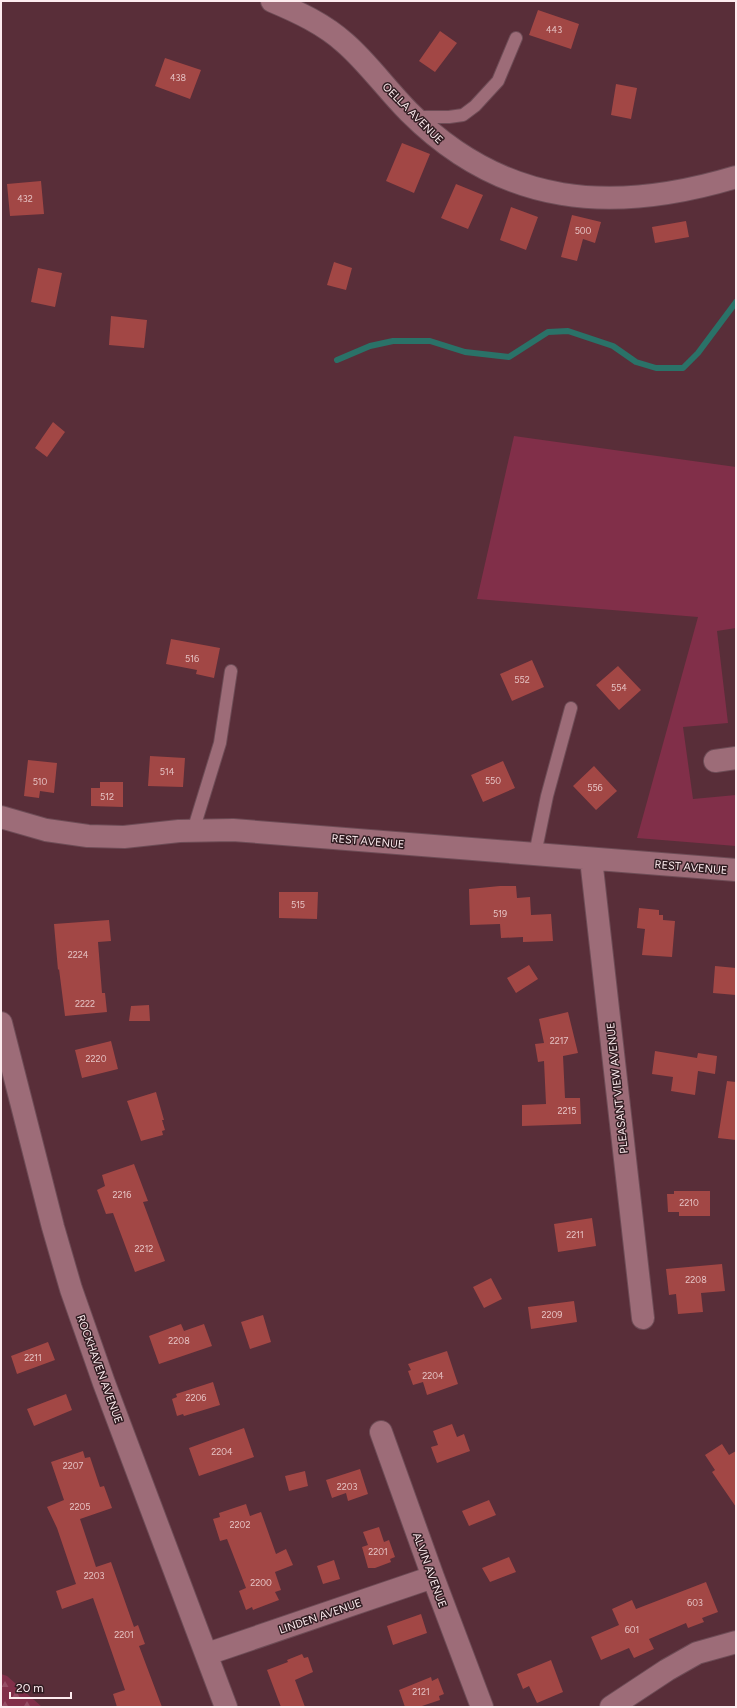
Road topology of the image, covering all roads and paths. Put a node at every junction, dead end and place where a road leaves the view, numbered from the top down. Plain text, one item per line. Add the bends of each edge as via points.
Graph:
1 (272, 1) edge
2 (516, 38) dead end
3 (414, 117) junction
4 (736, 177) edge
5 (231, 671) dead end
6 (571, 708) dead end
7 (1, 817) edge
8 (193, 831) junction
9 (535, 854) junction
10 (591, 859) junction
11 (736, 870) edge
12 (1, 1023) edge
13 (643, 1318) dead end
14 (381, 1432) dead end
15 (433, 1577) junction
16 (736, 1642) edge
17 (207, 1654) junction
18 (226, 1707) edge
19 (482, 1707) edge
20 (611, 1707) edge

1 - 3 street, OELLA AVENUE via 303,13 345,43
2 - 3 lane via 498,80 475,106 462,115 448,118
3 - 4 street, OELLA AVENUE via 441,142 477,164 516,182 555,193 597,199 631,198 707,186
5 - 8 lane via 220,743
6 - 9 lane via 547,796
7 - 8 street, REST AVENUE via 46,830 88,836 124,837
8 - 9 street, REST AVENUE via 233,830
9 - 10 street, REST AVENUE
10 - 11 street, REST AVENUE
10 - 13 street, PLEASANT VIEW AVENUE
12 - 17 street, ROCKHAVEN AVENUE via 71,1289
14 - 15 street, ALVIN AVENUE
15 - 17 street, LINDEN AVENUE
15 - 19 street, ALVIN AVENUE
16 - 20 street via 696,1653
17 - 18 street, ROCKHAVEN AVENUE

